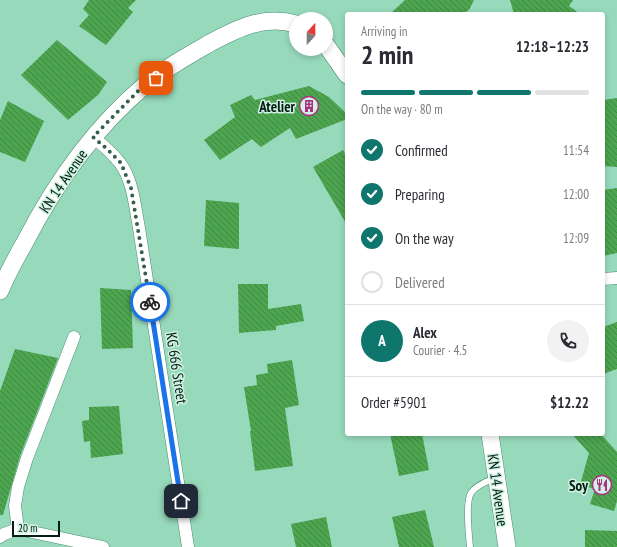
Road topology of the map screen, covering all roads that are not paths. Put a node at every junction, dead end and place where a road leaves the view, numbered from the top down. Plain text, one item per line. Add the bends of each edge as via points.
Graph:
1 (289, 22) edge
2 (333, 55) edge
3 (345, 72) edge
4 (93, 137) junction
5 (617, 278) edge
6 (605, 279) edge
7 (0, 291) edge
8 (74, 337) dead end
9 (490, 436) edge
10 (497, 477) junction
11 (18, 530) junction
12 (0, 537) edge
13 (103, 547) edge
14 (188, 547) edge
15 (470, 547) edge
16 (507, 547) edge

1 - 4 main road, KN 14 Avenue via 273,20 261,22 222,36 189,54 144,85
2 - 3 main road
4 - 7 main road, KN 14 Avenue via 39,214
4 - 14 street, KG 666 Street via 121,163 131,188
5 - 6 street
8 - 11 street via 18,487 15,506
9 - 10 main road, KN 14 Avenue
10 - 15 lane via 471,493 468,505
10 - 16 main road, KN 14 Avenue
11 - 12 street
11 - 13 street

